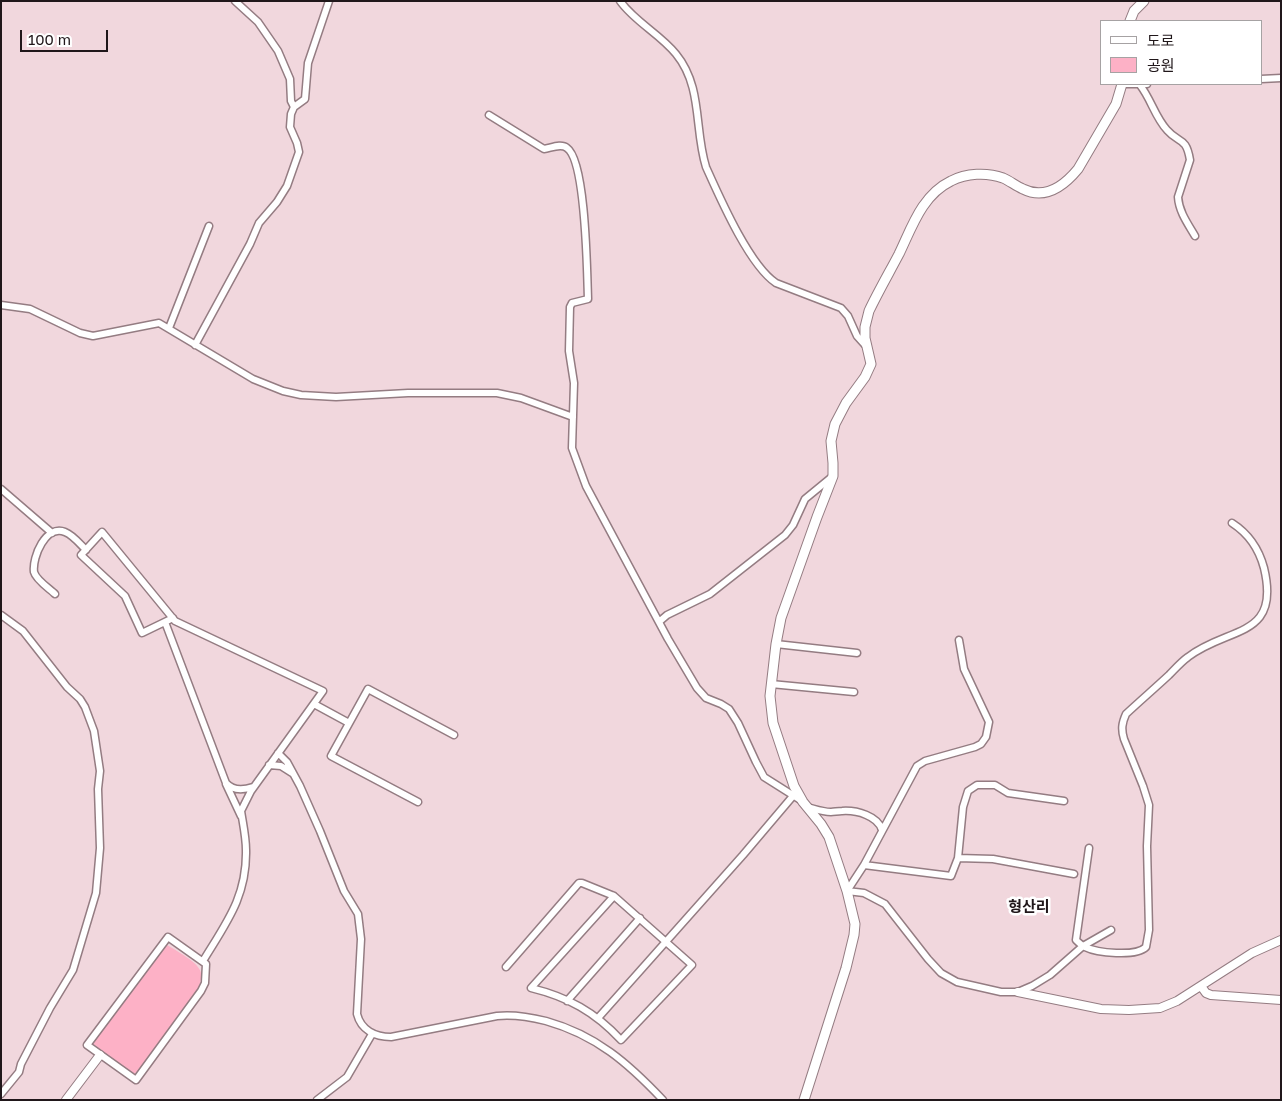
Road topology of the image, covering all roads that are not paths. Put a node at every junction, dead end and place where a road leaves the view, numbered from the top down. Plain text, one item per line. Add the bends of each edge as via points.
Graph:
1 (235, 1) edge
2 (329, 1) edge
3 (620, 1) edge
4 (1144, 1) edge
5 (1130, 20) edge
6 (1281, 78) edge
7 (1262, 79) edge
8 (1123, 85) edge
9 (1144, 85) edge
10 (294, 107) junction
11 (489, 115) dead end
12 (209, 226) dead end
13 (1195, 236) dead end
14 (1, 305) edge
15 (168, 328) junction
16 (195, 346) junction
17 (867, 347) junction
18 (573, 417) junction
19 (833, 476) junction
20 (1, 489) edge
21 (1232, 523) dead end
22 (52, 533) junction
23 (86, 550) junction
24 (55, 594) dead end
25 (1, 615) edge
26 (173, 618) junction
27 (660, 621) junction
28 (165, 622) junction
29 (959, 640) dead end
30 (776, 644) junction
31 (857, 653) dead end
32 (771, 684) junction
33 (854, 692) dead end
34 (314, 704) junction
35 (349, 723) junction
36 (454, 735) dead end
37 (278, 753) junction
38 (269, 765) junction
39 (292, 773) junction
40 (226, 783) junction
41 (254, 786) junction
42 (793, 796) junction
43 (1064, 801) dead end
44 (418, 802) dead end
45 (805, 804) junction
46 (242, 820) junction
47 (882, 830) junction
48 (1089, 848) dead end
49 (958, 858) junction
50 (864, 865) junction
51 (1074, 874) dead end
52 (847, 891) junction
53 (614, 896) junction
54 (640, 918) junction
55 (1112, 930) dead end
56 (1281, 940) edge
57 (666, 941) junction
58 (1083, 946) junction
59 (203, 961) junction
60 (506, 967) dead end
61 (1201, 986) junction
62 (1018, 992) junction
63 (1281, 1000) edge
64 (566, 1001) junction
65 (598, 1018) junction
66 (372, 1034) junction
67 (100, 1055) junction
68 (1, 1094) edge
69 (66, 1100) edge
70 (316, 1100) edge
71 (663, 1100) edge
72 (804, 1100) edge

1 - 10 street via 258,22 278,50 290,79
2 - 10 street via 308,63 305,99
3 - 17 street via 675,53 685,68 697,103 706,167 760,268 776,283 841,308
4 - 5 main road
6 - 7 street
8 - 17 main road via 1116,104 1078,168 1056,189 1037,194 998,177 973,175 951,180 924,204 869,311 864,332
9 - 13 street via 1165,128 1184,142 1189,155 1178,197
10 - 16 street via 290,127 299,152 288,186 259,223
11 - 18 street via 544,148 566,147 578,170 588,299 572,303 570,307
12 - 15 street
14 - 15 street via 30,310 93,336 153,324
15 - 16 street
16 - 18 street via 253,379 283,391 336,397 498,393
17 - 19 main road via 870,368 846,403 831,435
18 - 27 street via 572,448 586,486
19 - 27 street via 805,499 785,534 716,589
19 - 30 main road via 786,602
20 - 22 street
21 - 58 street via 1253,541 1262,564 1268,589 1263,614 1250,627 1190,655 1126,714 1122,732 1148,804 1150,886 1147,943 1143,950 1133,953
22 - 23 street via 65,532
22 - 24 street via 41,544 34,571
23 - 26 street via 102,532
23 - 28 street via 81,555 124,596 142,633
25 - 68 street via 23,631 86,707 99,762 100,832 98,883 73,970 50,1008 19,1072
26 - 28 street
26 - 34 street via 323,691
27 - 42 street via 702,694 733,714 760,771
28 - 40 street
29 - 47 street via 964,668 989,722 986,737 975,747 917,766
30 - 31 street
30 - 32 main road
32 - 33 street
32 - 45 main road via 773,723 794,786
34 - 35 street
34 - 37 street
35 - 36 street via 368,689
35 - 44 street via 331,756
37 - 38 street
37 - 39 street
38 - 39 street via 281,766
38 - 41 street
39 - 66 street via 318,825 344,891 358,914 361,946 357,1014 361,1024
40 - 41 street via 234,788
40 - 46 street
41 - 46 street via 242,806
42 - 45 street
42 - 57 street
43 - 49 street via 1008,793 995,785 977,785 968,791 963,807
45 - 47 street via 821,811 856,812 873,818 880,823
45 - 52 main road via 826,831
46 - 59 street via 246,848 242,888
47 - 50 street
48 - 58 street via 1076,940
49 - 50 street via 951,876
49 - 51 street via 993,859
50 - 52 street
52 - 62 street via 864,893 885,904 941,973 957,982 977,987
52 - 72 main road via 854,918 854,935
53 - 54 street
53 - 60 street via 579,883
53 - 64 street via 531,988
54 - 57 street
54 - 64 street
55 - 58 street
56 - 61 street via 1252,953
57 - 65 street
57 - 65 street via 692,965 621,1040
58 - 62 street via 1050,975
59 - 67 street via 207,973 202,991 136,1080
59 - 67 street via 168,937 87,1045
61 - 62 street via 1167,1006 1134,1010 1094,1008
61 - 63 street via 1212,995
64 - 65 street
66 - 70 street via 347,1077
66 - 71 street via 391,1038 497,1016 531,1017 576,1031 600,1044
67 - 69 street

